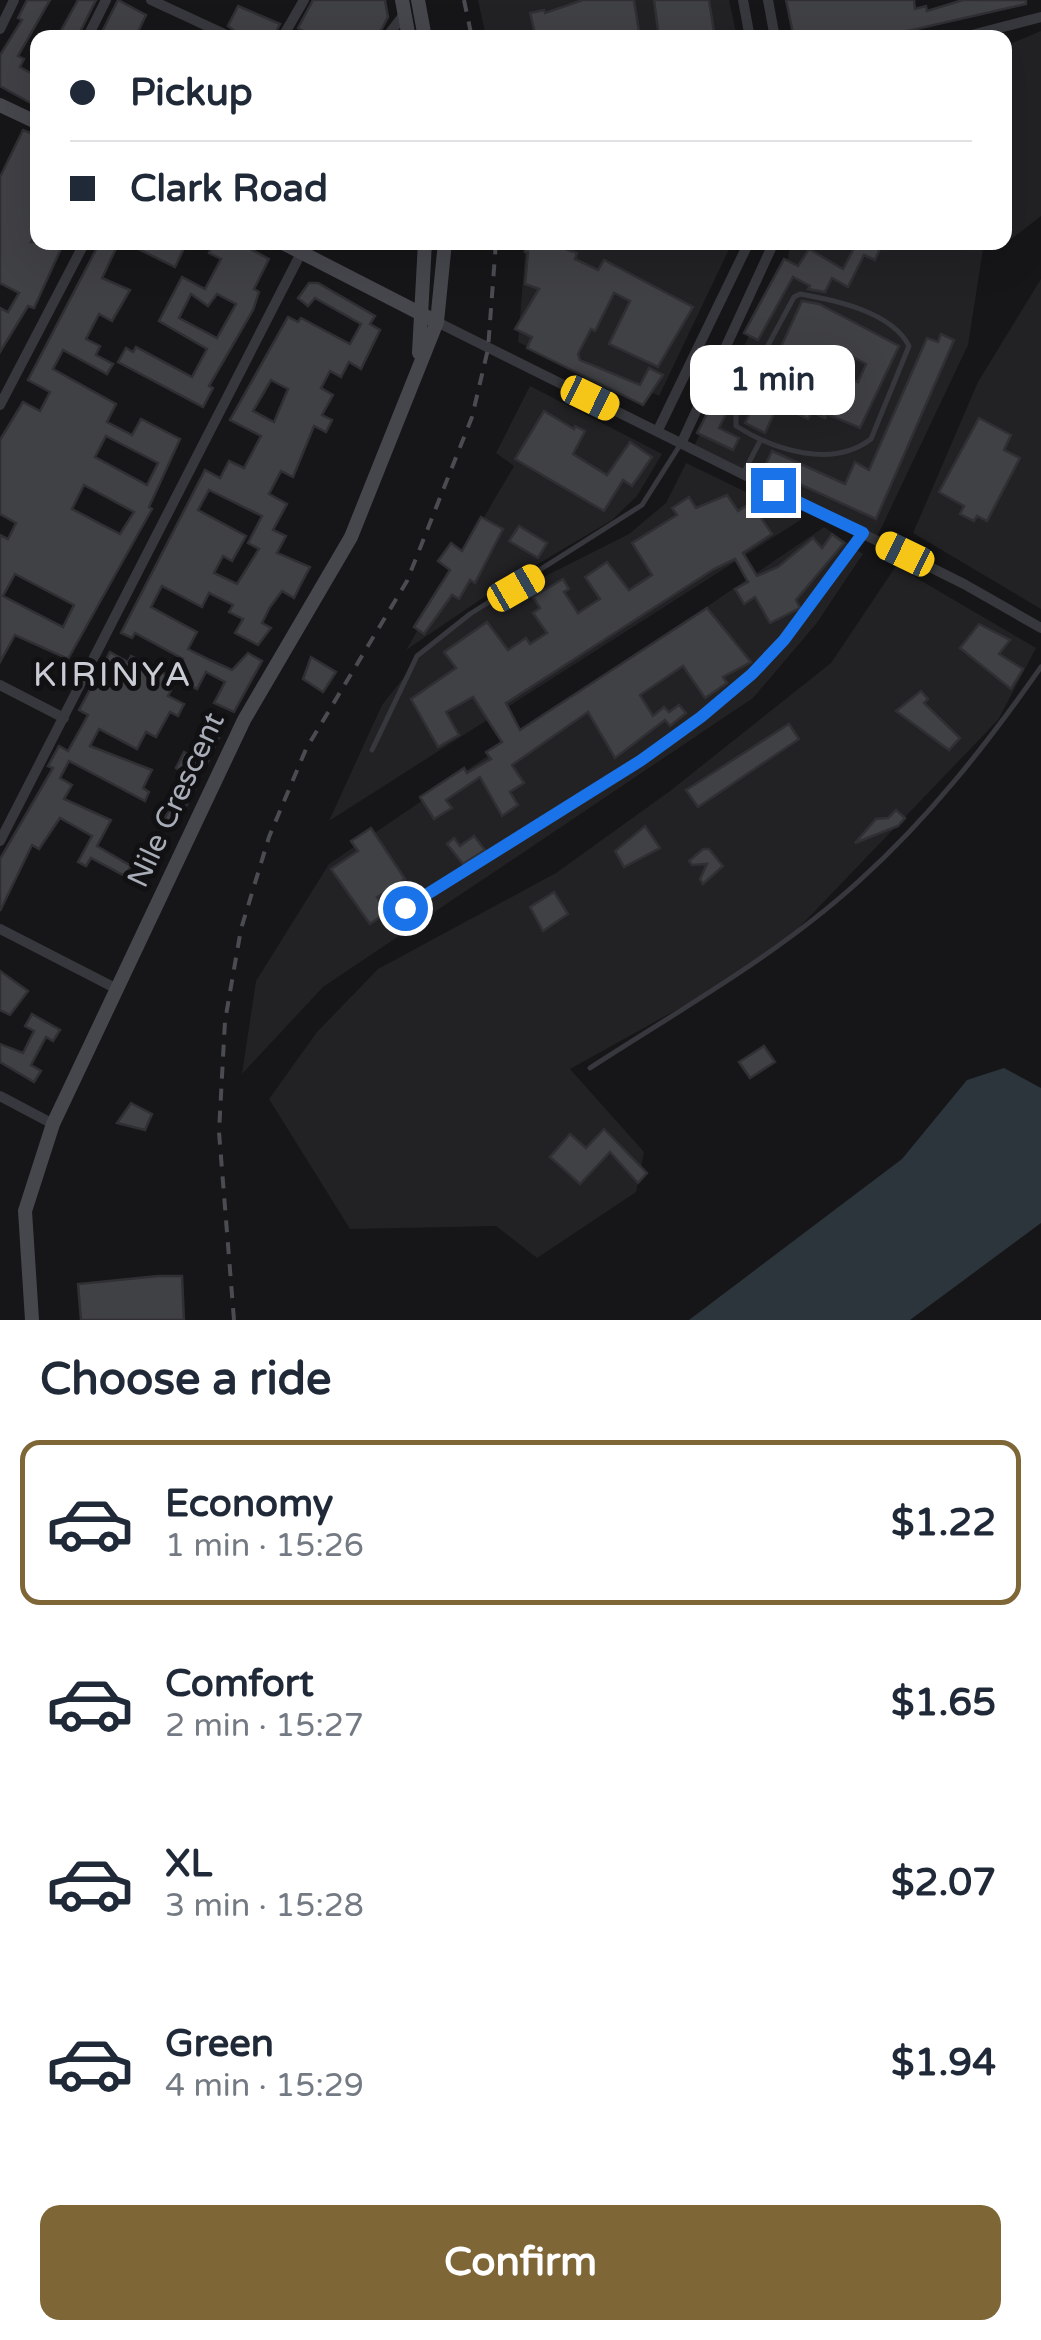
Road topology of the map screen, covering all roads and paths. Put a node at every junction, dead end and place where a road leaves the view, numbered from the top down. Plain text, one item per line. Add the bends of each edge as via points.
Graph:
1 (14, 0) edge
2 (106, 0) edge
3 (150, 0) edge
4 (304, 0) edge
5 (418, 0) edge
6 (743, 0) edge
7 (768, 0) edge
8 (404, 7) edge
9 (1041, 17) edge
10 (2, 21) edge
11 (90, 30) edge
12 (216, 30) edge
13 (287, 30) edge
14 (391, 30) edge
15 (424, 30) edge
16 (749, 30) edge
17 (774, 30) edge
18 (991, 30) edge
19 (0, 105) edge
20 (30, 119) edge
21 (81, 250) edge
22 (298, 250) edge
23 (424, 250) edge
24 (444, 250) edge
25 (745, 250) edge
26 (771, 250) edge
27 (302, 252) junction
28 (731, 285) junction
29 (752, 294) junction
30 (419, 313) junction
31 (437, 322) junction
32 (419, 358) junction
33 (0, 405) edge
34 (658, 430) junction
35 (760, 441) junction
36 (680, 444) junction
37 (743, 475) junction
38 (863, 533) junction
39 (1041, 628) edge
40 (1041, 667) edge
41 (0, 685) edge
42 (64, 718) junction
43 (372, 750) dead end
44 (0, 841) edge
45 (405, 908) dead end
46 (0, 929) edge
47 (117, 989) junction
48 (590, 1068) dead end
49 (0, 1096) edge
50 (53, 1124) junction
51 (32, 1320) edge

1 - 10 street
2 - 11 street
3 - 12 street
4 - 13 street
5 - 15 street
6 - 16 street
7 - 17 street
8 - 14 street
9 - 18 street
19 - 20 street
21 - 33 street
22 - 27 street
23 - 30 street
24 - 31 street
25 - 28 street
26 - 29 street
27 - 30 street
27 - 42 street
28 - 29 street
28 - 34 street
29 - 36 street
30 - 31 street
30 - 32 street
31 - 32 street, Nile Crescent
31 - 34 street
32 - 47 street, Nile Crescent via 339,564 244,720
34 - 36 street
35 - 35 lane via 736,426 734,416 794,297 829,299 904,335 908,358 872,440 858,450 822,456
35 - 37 lane
36 - 37 street
36 - 43 lane via 642,505 470,614 417,656
37 - 38 street
38 - 39 street
38 - 45 lane via 784,640 701,717
40 - 48 lane via 954,782 859,882 792,936
41 - 42 street
42 - 44 street
46 - 47 street
47 - 50 street, Nile Crescent
49 - 50 street
50 - 51 street, Nile Crescent via 25,1211

